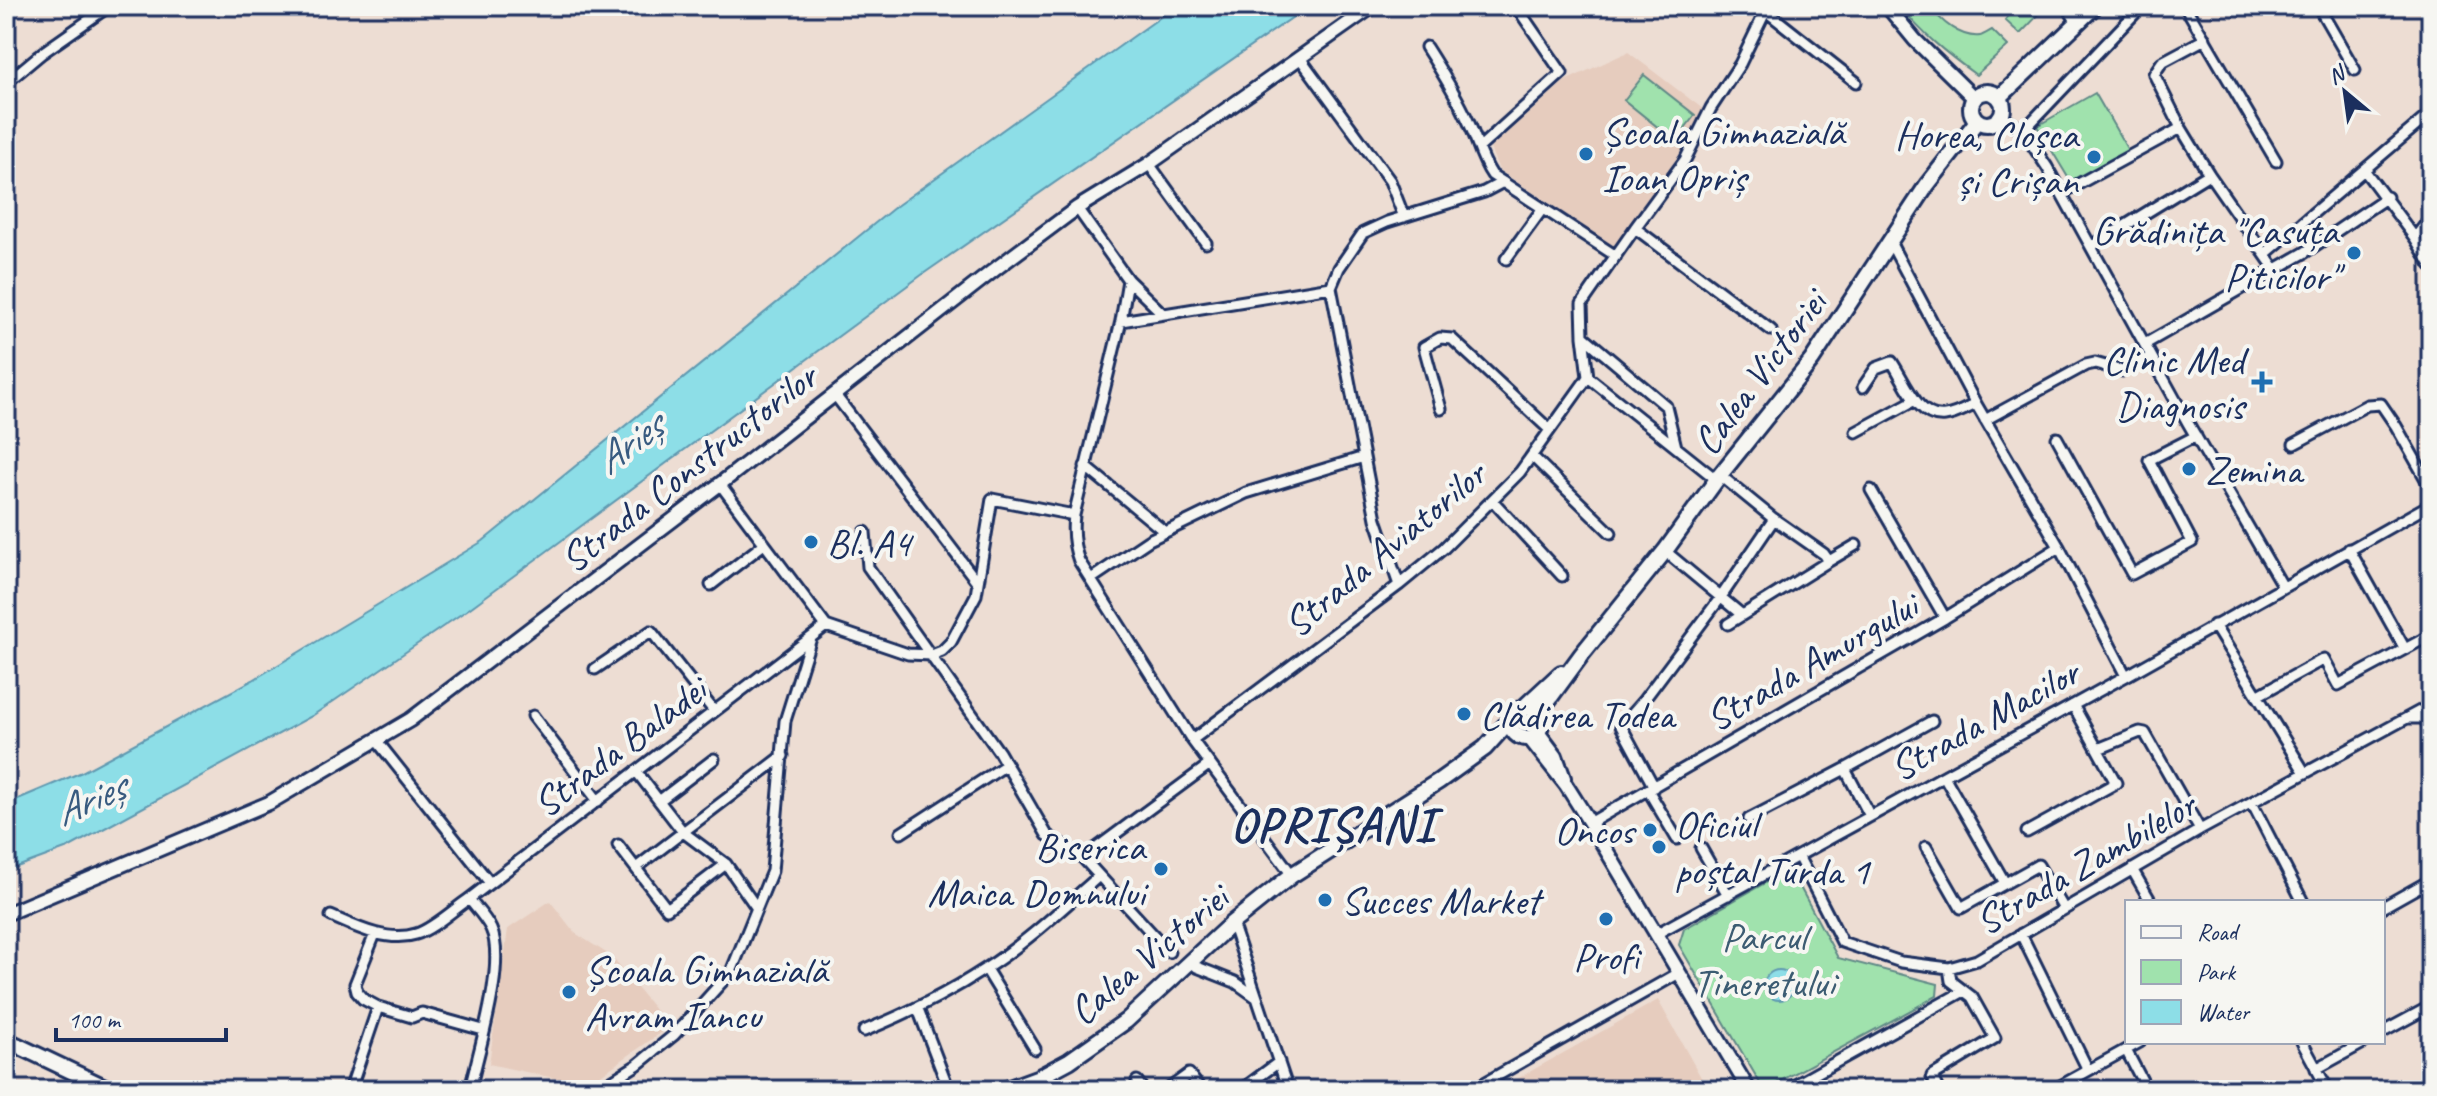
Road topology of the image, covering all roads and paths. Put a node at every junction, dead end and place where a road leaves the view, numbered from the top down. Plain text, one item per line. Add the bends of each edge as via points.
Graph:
1 (109, 6) edge
2 (1373, 6) edge
3 (1516, 6) edge
4 (1887, 6) edge
5 (2067, 6) edge
6 (2095, 6) edge
7 (2142, 6) edge
8 (2185, 6) edge
9 (2318, 6) edge
10 (1767, 8) edge
11 (2077, 23) junction
12 (2205, 39) junction
13 (1426, 47) dead end
14 (1300, 58) junction
15 (2355, 70) dead end
16 (1856, 82) dead end
17 (6, 83) edge
18 (2000, 97) junction
19 (1974, 98) junction
20 (2431, 113) edge
21 (2002, 117) junction
22 (1977, 121) junction
23 (2181, 128) junction
24 (2023, 131) junction
25 (1480, 147) junction
26 (2276, 161) dead end
27 (1149, 164) junction
28 (2365, 171) junction
29 (2209, 174) junction
30 (1503, 182) junction
31 (2062, 193) junction
32 (2387, 197) junction
33 (1077, 208) junction
34 (1543, 208) junction
35 (1404, 217) junction
36 (2431, 217) edge
37 (1635, 228) junction
38 (2415, 238) junction
39 (1890, 242) junction
40 (1206, 243) dead end
41 (2092, 246) junction
42 (2265, 254) junction
43 (1616, 256) junction
44 (1506, 259) dead end
45 (2431, 265) edge
46 (2275, 269) junction
47 (1128, 280) junction
48 (1331, 287) junction
49 (1163, 314) junction
50 (1121, 321) junction
51 (1771, 330) dead end
52 (1583, 336) junction
53 (2145, 344) junction
54 (2151, 356) junction
55 (1588, 377) junction
56 (1863, 387) dead end
57 (835, 395) junction
58 (1915, 400) junction
59 (1976, 404) junction
60 (1441, 409) dead end
61 (1985, 420) junction
62 (1550, 430) junction
63 (1856, 432) dead end
64 (2196, 436) junction
65 (2057, 438) dead end
66 (2294, 444) dead end
67 (1676, 447) junction
68 (1532, 456) junction
69 (1364, 457) junction
70 (1085, 466) junction
71 (1719, 477) junction
72 (720, 484) junction
73 (2431, 488) edge
74 (1871, 490) dead end
75 (1492, 500) junction
76 (2431, 505) edge
77 (1074, 515) junction
78 (1774, 519) junction
79 (865, 532) dead end
80 (1165, 532) junction
81 (1611, 533) dead end
82 (764, 544) junction
83 (1856, 545) dead end
84 (2059, 547) junction
85 (2349, 549) junction
86 (1665, 551) junction
87 (1829, 561) junction
88 (1562, 576) dead end
89 (1091, 579) junction
90 (978, 583) junction
91 (711, 585) dead end
92 (1399, 585) junction
93 (2283, 587) junction
94 (1721, 597) junction
95 (1742, 615) junction
96 (1945, 618) junction
97 (1728, 624) dead end
98 (2214, 625) junction
99 (826, 626) junction
100 (2431, 635) edge
101 (811, 638) junction
102 (2405, 649) junction
103 (1582, 654) junction
104 (932, 655) junction
105 (595, 669) dead end
106 (2126, 676) junction
107 (2257, 696) junction
108 (2073, 705) junction
109 (2431, 705) edge
110 (714, 711) junction
111 (1517, 713) junction
112 (1538, 714) junction
113 (533, 716) dead end
114 (2409, 718) junction
115 (1932, 721) dead end
116 (2431, 731) edge
117 (1528, 736) junction
118 (1192, 740) junction
119 (377, 741) junction
120 (1485, 748) junction
121 (2098, 749) junction
122 (783, 756) junction
123 (714, 759) dead end
124 (1210, 764) junction
125 (1006, 765) junction
126 (1845, 769) junction
127 (636, 771) junction
128 (2305, 773) junction
129 (1944, 776) junction
130 (1651, 788) junction
131 (598, 801) junction
132 (659, 801) junction
133 (2252, 803) junction
134 (1870, 816) junction
135 (1749, 819) dead end
136 (1590, 823) junction
137 (2200, 830) junction
138 (683, 832) junction
139 (2027, 832) dead end
140 (901, 833) dead end
141 (1677, 839) dead end
142 (618, 845) dead end
143 (1926, 847) dead end
144 (1701, 848) dead end
145 (1798, 856) junction
146 (1083, 858) junction
147 (726, 864) junction
148 (636, 868) junction
149 (2132, 869) junction
150 (1292, 875) junction
151 (1099, 876) junction
152 (2431, 880) edge
153 (490, 883) junction
154 (2005, 883) junction
155 (1728, 895) junction
156 (469, 899) junction
157 (2150, 900) edge
158 (2302, 900) edge
159 (2385, 906) edge
160 (756, 907) junction
161 (2064, 909) junction
162 (6, 914) edge
163 (331, 916) dead end
164 (1232, 923) junction
165 (375, 934) junction
166 (1656, 934) junction
167 (2021, 934) junction
168 (1169, 952) dead end
169 (1190, 961) junction
170 (1949, 968) junction
171 (986, 969) junction
172 (1679, 973) junction
173 (1964, 991) junction
174 (1257, 997) junction
175 (2431, 1006) edge
176 (378, 1007) junction
177 (918, 1009) junction
178 (483, 1030) junction
179 (864, 1031) dead end
180 (2385, 1031) edge
181 (6, 1040) edge
182 (2136, 1044) edge
183 (2303, 1044) edge
184 (2361, 1044) edge
185 (1035, 1049) dead end
186 (2126, 1050) junction
187 (1279, 1062) junction
188 (2316, 1069) junction
189 (2088, 1070) junction
190 (111, 1090) edge
191 (348, 1090) edge
192 (470, 1090) edge
193 (597, 1090) edge
194 (949, 1090) edge
195 (1004, 1090) edge
196 (1167, 1090) edge
197 (1201, 1090) edge
198 (1241, 1090) edge
199 (1288, 1090) edge
200 (1472, 1090) edge
201 (1749, 1090) edge
202 (1786, 1090) edge
203 (1938, 1090) edge
204 (2053, 1090) edge
205 (2147, 1090) edge
206 (2328, 1090) edge

1 - 17 street
2 - 14 street, Strada Constructorilor
3 - 25 street via 1562,73
4 - 19 street
5 - 11 street
6 - 11 main road
7 - 24 street
8 - 12 street
9 - 15 street
10 - 16 street
10 - 37 street via 1685,160
11 - 18 main road
12 - 23 street via 2162,62 2154,74
12 - 26 street
13 - 25 street via 1456,94
14 - 27 street, Strada Constructorilor
14 - 35 street via 1390,181
18 - 19 main road via 1984,92
18 - 21 main road
19 - 22 main road via 1971,112
20 - 28 street
21 - 22 main road via 1993,124
21 - 24 street
22 - 39 main road, Calea Victoriei
23 - 29 street
23 - 31 street
24 - 31 street
25 - 30 street via 1484,164
27 - 33 street, Strada Constructorilor
27 - 40 street
28 - 32 street
28 - 42 street
29 - 41 street
29 - 42 street
30 - 34 street
30 - 35 street
31 - 41 street
32 - 38 street
32 - 46 street
33 - 47 street
33 - 57 street, Strada Constructorilor
34 - 43 street
34 - 44 street
35 - 48 street via 1363,233
36 - 38 street
37 - 43 street
37 - 51 street
38 - 45 street
39 - 59 street
39 - 71 main road, Calea Victoriei via 1812,360
41 - 53 street
42 - 46 street
43 - 52 street via 1582,304
46 - 53 street
47 - 49 street
47 - 50 street
48 - 49 street
48 - 69 street
49 - 50 street
50 - 70 street
52 - 55 street
52 - 67 street via 1666,406
53 - 54 street
54 - 61 street via 2123,371 2086,365
54 - 64 street
55 - 62 street, Strada Aviatorilor
55 - 67 street
56 - 58 street via 1876,368 1892,362
57 - 72 street, Strada Constructorilor
57 - 90 street
58 - 59 street via 1927,414 1945,417
58 - 63 street
59 - 61 street
60 - 62 street via 1424,347 1440,338 1452,339
61 - 84 street
62 - 68 street, Strada Aviatorilor
64 - 65 street via 2149,460 2192,542 2132,574
64 - 93 street
66 - 73 street via 2367,405 2381,404
67 - 71 street
68 - 75 street, Strada Aviatorilor
68 - 81 street
69 - 80 street via 1246,493
69 - 92 street via 1376,519
70 - 77 street
70 - 80 street
71 - 78 street
71 - 86 main road, Calea Victoriei
72 - 82 street
72 - 119 street, Strada Constructorilor
74 - 96 street
75 - 88 street
75 - 92 street, Strada Aviatorilor
76 - 85 street, Strada Macilor
77 - 89 street via 1074,549
77 - 90 street via 992,499
78 - 87 street
78 - 94 street
79 - 104 street via 868,567
80 - 89 street
82 - 91 street
82 - 99 street
83 - 87 street
84 - 96 street, Strada Amurgului
84 - 106 street
85 - 93 street, Strada Macilor
85 - 102 street
86 - 94 street
86 - 103 main road, Calea Victoriei
87 - 95 street
89 - 118 street
90 - 104 street via 951,642
92 - 118 street, Strada Aviatorilor
93 - 98 street, Strada Macilor
94 - 95 street
94 - 130 street via 1621,726
95 - 97 street
96 - 130 street, Strada Amurgului
98 - 106 street, Strada Macilor
98 - 107 street
99 - 101 street, Strada Baladei
99 - 104 street via 908,654
100 - 102 street
101 - 110 street, Strada Baladei
101 - 122 street via 785,721
102 - 107 street via 2338,685 2324,659
103 - 111 main road, Calea Victoriei
103 - 112 main road, Calea Victoriei
104 - 125 street
105 - 110 street via 651,631
106 - 108 street, Strada Macilor
107 - 128 street
108 - 121 street
108 - 129 street, Strada Macilor
109 - 114 street, Strada Zambilelor
110 - 127 street, Strada Baladei
111 - 112 main road via 1531,709
111 - 117 main road via 1511,728
111 - 120 main road, Calea Victoriei
112 - 117 main road via 1541,723
113 - 131 street
114 - 116 street via 2424,718
114 - 128 street, Strada Zambilelor
115 - 126 street
117 - 120 main road, Calea Victoriei
117 - 136 street
118 - 124 street
119 - 153 street
119 - 162 street, Strada Constructorilor via 269,803
120 - 150 main road, Calea Victoriei
121 - 137 street via 2145,733
121 - 139 street via 2116,783
122 - 138 street
122 - 160 street via 772,871
123 - 132 street
124 - 146 street
124 - 150 street
125 - 140 street
125 - 146 street via 1047,835
126 - 134 street
126 - 135 street
127 - 131 street, Strada Baladei
127 - 132 street
128 - 133 street, Strada Zambilelor
129 - 134 street, Strada Macilor
129 - 154 street
130 - 136 street, Strada Amurgului
130 - 141 street
131 - 153 street, Strada Baladei
132 - 138 street
133 - 137 street, Strada Zambilelor
133 - 158 street
134 - 145 street, Strada Macilor
136 - 166 street
137 - 149 street, Strada Zambilelor
138 - 147 street
138 - 148 street
142 - 148 street
143 - 154 street via 1961,908
144 - 155 street
145 - 155 street, Strada Macilor
145 - 170 street, Strada Zambilelor via 1842,942 1901,962
146 - 151 street
147 - 148 street via 667,909
147 - 160 street
149 - 157 street
149 - 161 street, Strada Zambilelor
150 - 164 main road, Calea Victoriei
151 - 168 street
151 - 171 street
152 - 159 street
153 - 156 street, Strada Baladei
154 - 161 street via 2038,865
155 - 166 street, Strada Macilor
156 - 165 street, Strada Baladei via 417,934
156 - 178 street via 495,940 495,977
160 - 193 street via 731,972 674,1035
161 - 167 street, Strada Zambilelor
163 - 165 street
164 - 169 main road, Calea Victoriei
164 - 174 street
165 - 176 street via 355,984 363,999
166 - 172 street
167 - 170 street, Strada Zambilelor via 1977,960
167 - 189 street
169 - 174 street
169 - 195 main road, Calea Victoriei via 1126,1021 1080,1053
170 - 173 street via 1951,981
171 - 177 street
171 - 185 street
172 - 200 street
172 - 201 street
173 - 202 street
173 - 203 street via 1995,1038 1932,1076
174 - 187 street
175 - 180 street
176 - 178 street
176 - 191 street
177 - 179 street
177 - 194 street
178 - 192 street
181 - 190 main road
182 - 186 street
183 - 188 street
184 - 188 street
186 - 189 street
186 - 205 street
187 - 198 street
187 - 199 street
188 - 206 street
189 - 204 street
196 - 197 street via 1189,1074

